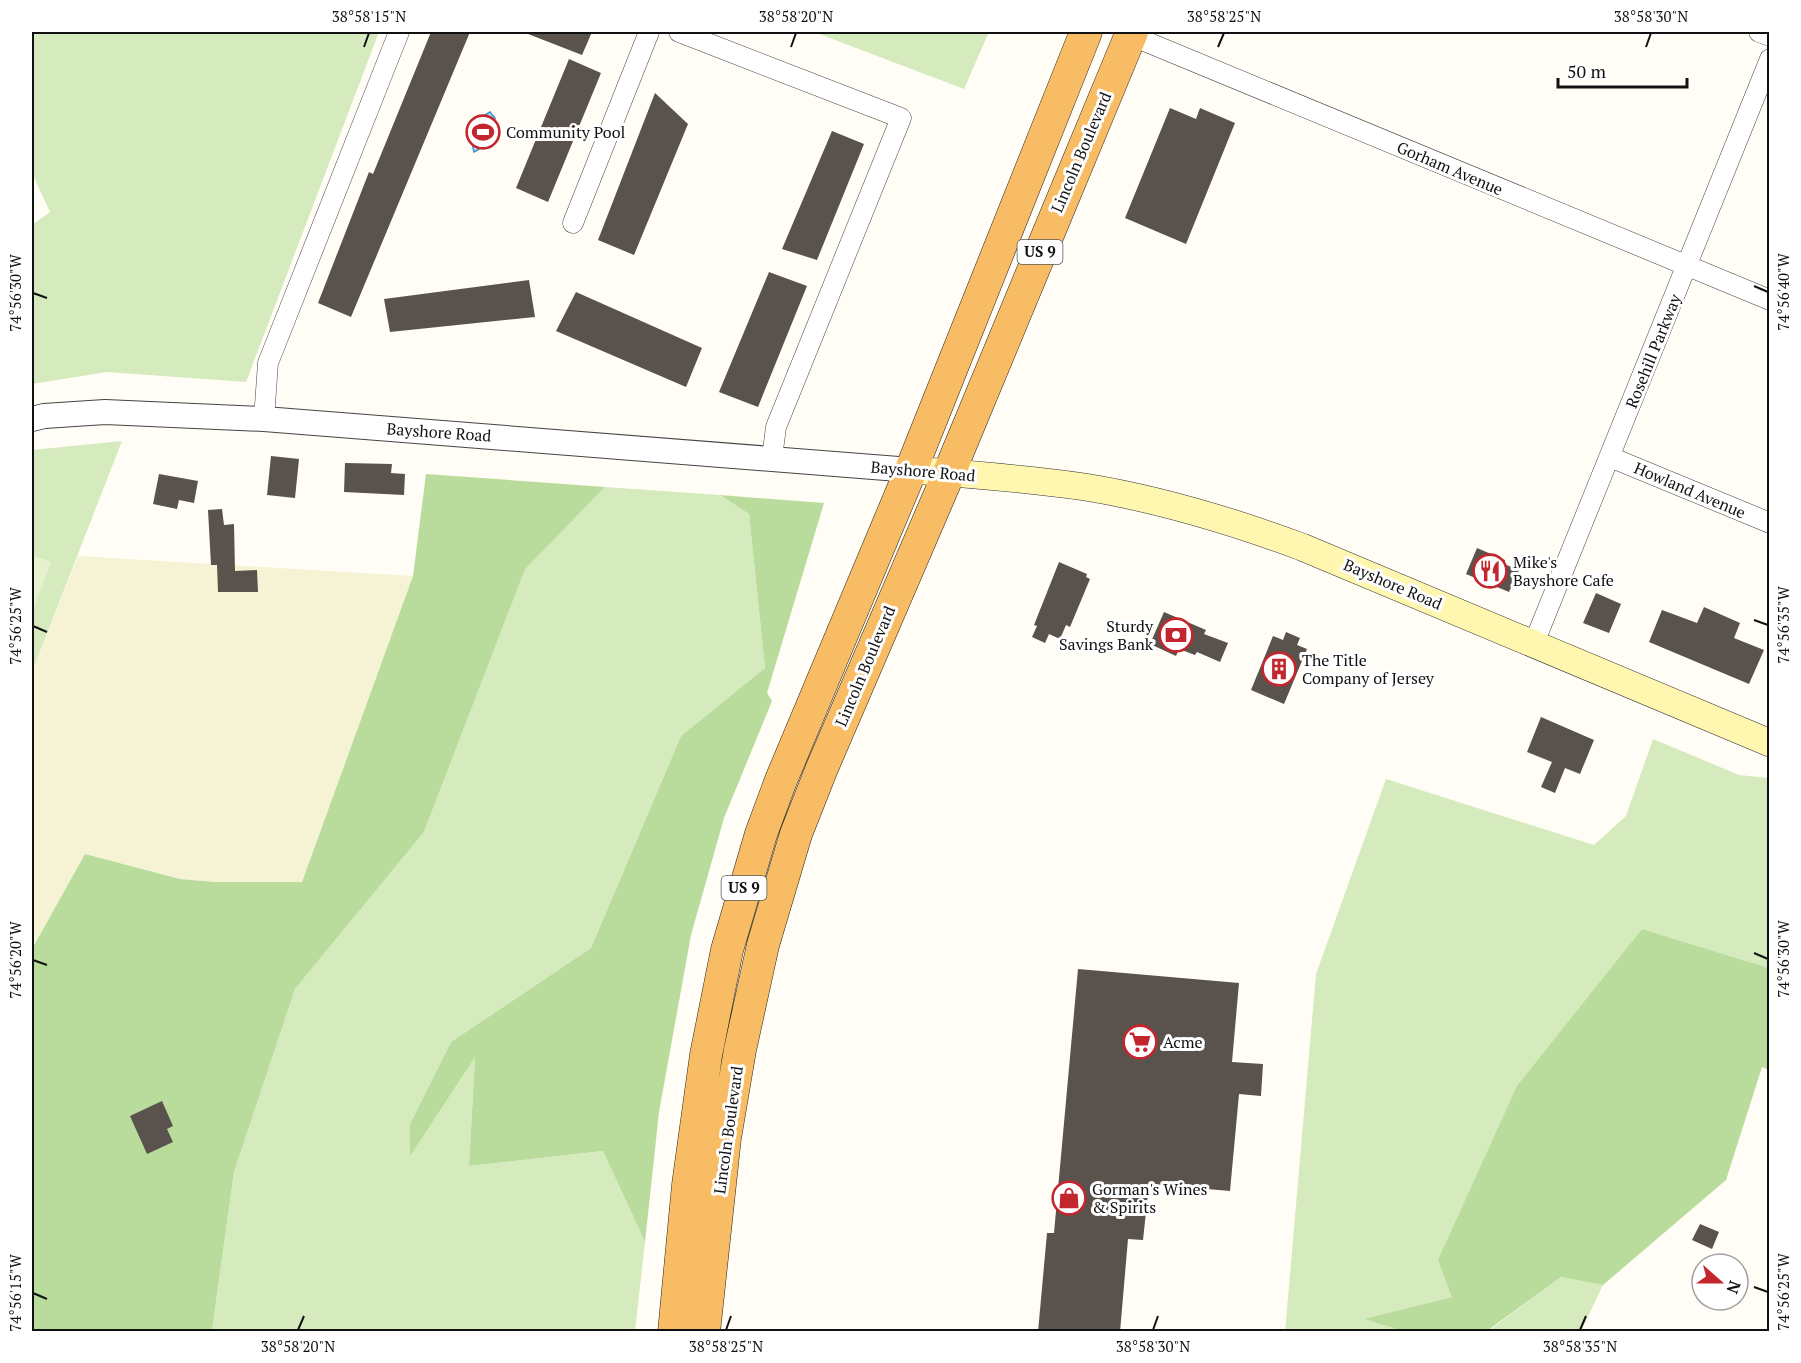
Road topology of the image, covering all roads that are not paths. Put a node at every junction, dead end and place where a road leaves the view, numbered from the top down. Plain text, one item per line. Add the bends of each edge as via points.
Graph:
1 (399, 32) edge
2 (649, 32) edge
3 (679, 32) edge
4 (1086, 32) edge
5 (1759, 32) edge
6 (1131, 33) edge
7 (1770, 36) edge
8 (1770, 59) edge
9 (573, 223) dead end
10 (1687, 266) junction
11 (1770, 300) edge
12 (32, 419) edge
13 (264, 419) junction
14 (1610, 457) junction
15 (772, 458) junction
16 (912, 470) junction
17 (949, 473) junction
18 (1770, 523) edge
19 (1534, 643) junction
20 (1770, 743) edge
21 (674, 1332) edge
22 (704, 1332) edge

1 - 13 street via 268,363
2 - 9 street
3 - 15 street via 901,118 776,427
4 - 16 highway, Lincoln Boulevard / US 9
5 - 7 street
6 - 10 street, Gorham Avenue
6 - 17 highway, Lincoln Boulevard / US 9
8 - 10 street, Rosehill Parkway
10 - 11 street, Gorham Avenue
10 - 14 street, Rosehill Parkway
12 - 13 street, Bayshore Road via 115,412
13 - 15 street, Bayshore Road
14 - 18 street, Howland Avenue
14 - 19 street, Rosehill Parkway
15 - 16 street, Bayshore Road
16 - 17 main road, Bayshore Road
16 - 21 highway, Lincoln Boulevard / US 9 via 781,780 740,901 706,1055
17 - 19 main road, Bayshore Road via 1085,487 1206,515 1302,547
17 - 22 highway, Lincoln Boulevard / US 9 via 822,768 776,896 731,1100
19 - 20 main road, Bayshore Road

